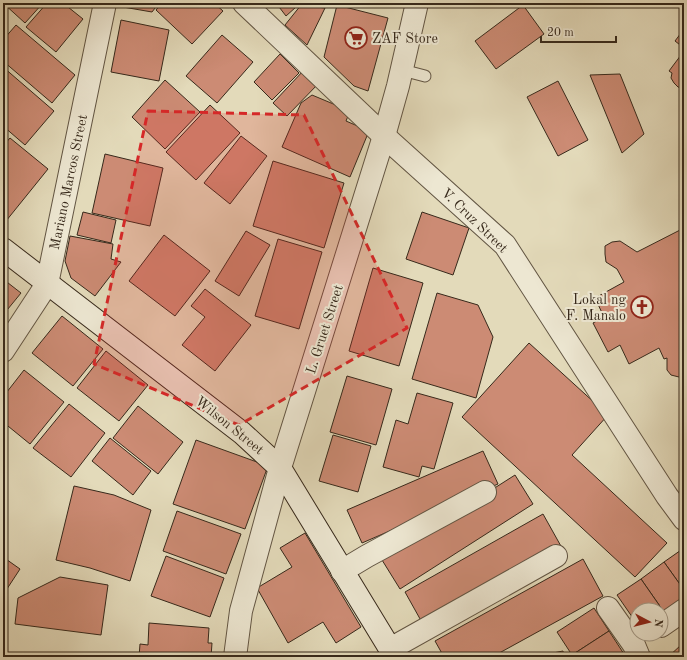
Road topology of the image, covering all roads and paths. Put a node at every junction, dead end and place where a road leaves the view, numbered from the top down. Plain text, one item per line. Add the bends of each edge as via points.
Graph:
1 (105, 3) edge
2 (244, 3) edge
3 (417, 3) edge
4 (402, 70) junction
5 (425, 76) dead end
6 (384, 136) junction
7 (3, 249) edge
8 (46, 284) junction
9 (3, 351) edge
10 (280, 468) junction
11 (485, 492) dead end
12 (684, 519) edge
13 (556, 556) dead end
14 (342, 571) junction
15 (608, 608) dead end
16 (684, 610) edge
17 (669, 620) edge
18 (641, 645) edge
19 (392, 653) edge
20 (235, 657) edge

1 - 8 street, Mariano Marcos Street
2 - 6 street, V. Cruz Street
3 - 4 street, L. Gruet Street
4 - 5 lane
4 - 6 street, L. Gruet Street
6 - 10 street, L. Gruet Street
6 - 12 street, V. Cruz Street via 505,245
7 - 8 street, Wilson Street
8 - 9 street, Mariano Marcos Street
8 - 10 street, Wilson Street via 242,433
10 - 14 street, Wilson Street
10 - 20 street, L. Gruet Street via 241,611
11 - 14 street
13 - 19 street
14 - 19 street, Wilson Street
15 - 18 street
16 - 17 street

